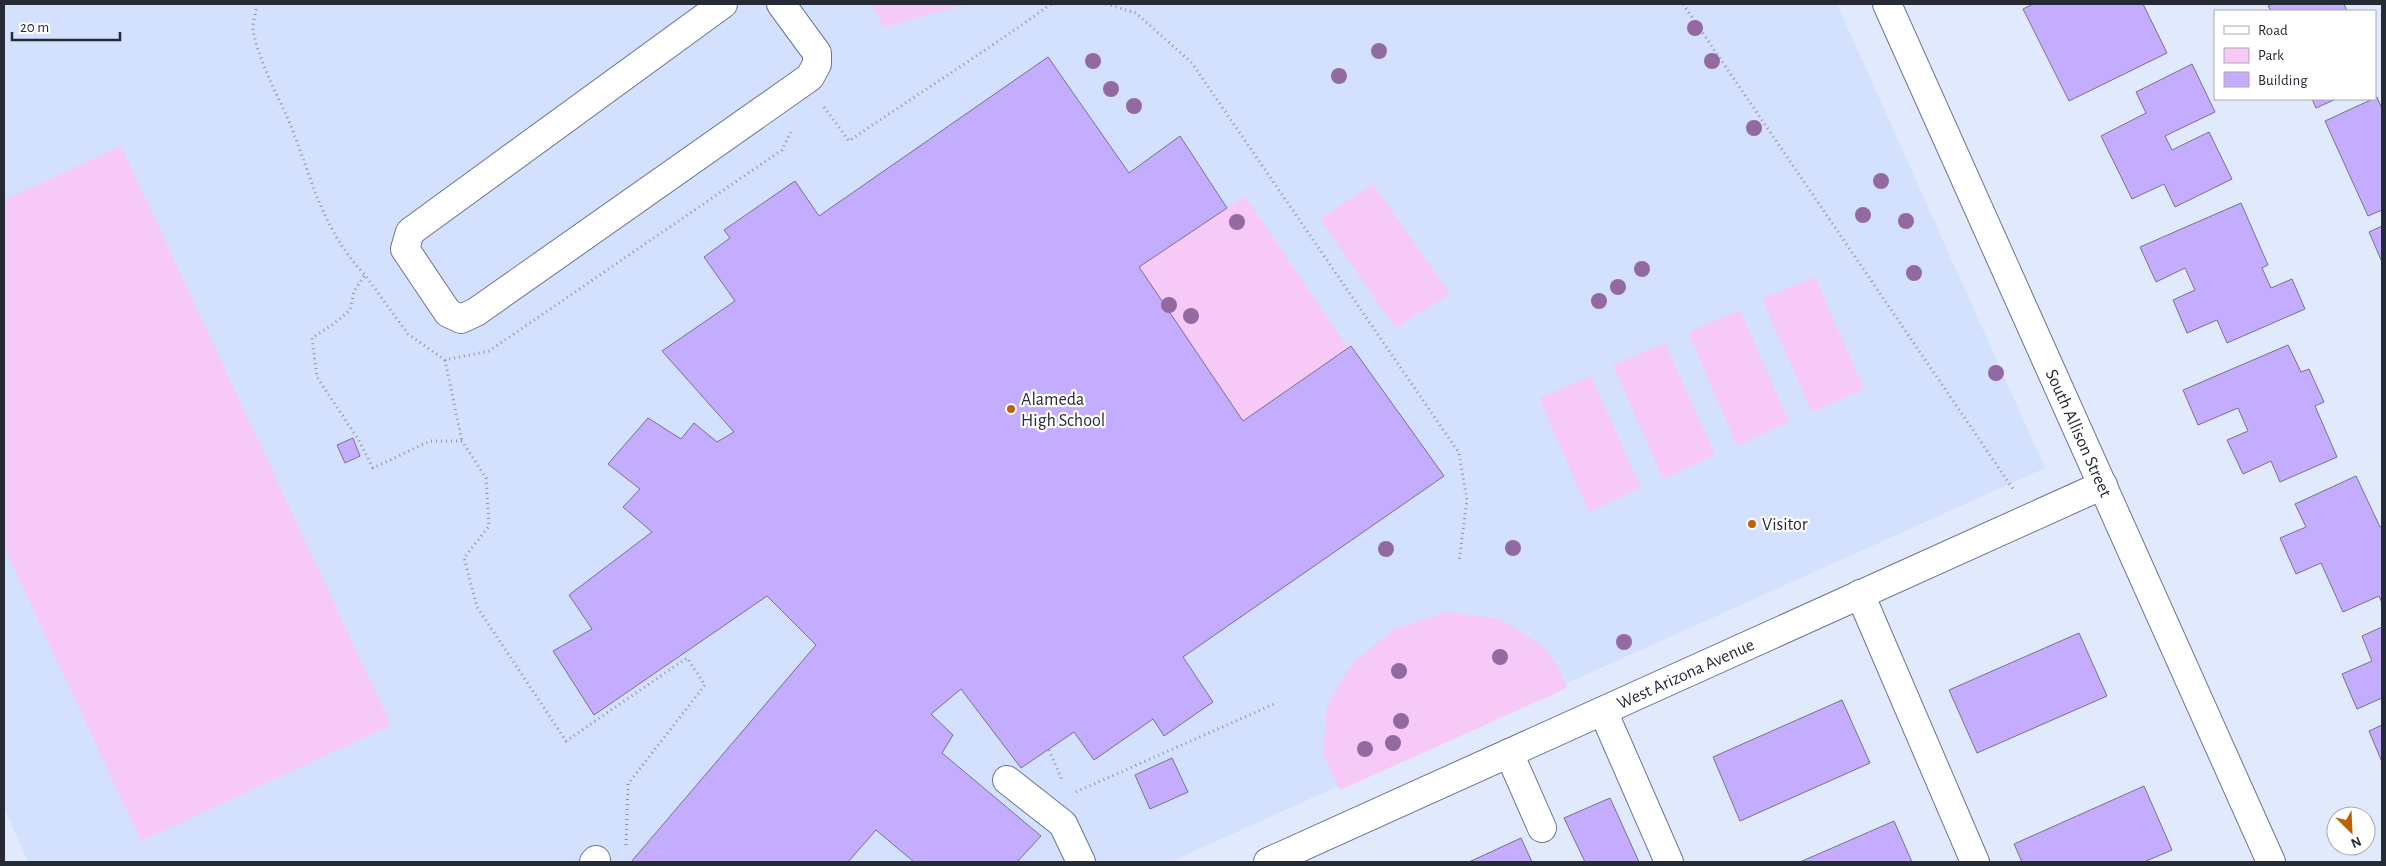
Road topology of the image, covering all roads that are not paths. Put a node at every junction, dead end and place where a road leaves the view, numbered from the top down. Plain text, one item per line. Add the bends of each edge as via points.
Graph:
1 (723, 4) edge
2 (782, 4) edge
3 (1887, 4) edge
4 (2102, 485) junction
5 (1860, 594) junction
6 (1603, 711) junction
7 (1509, 753) junction
8 (1007, 780) dead end
9 (1542, 828) dead end
10 (1081, 862) edge
11 (1268, 862) edge
12 (1669, 862) edge
13 (1974, 862) edge
14 (2271, 862) edge

1 - 2 street via 410,232 405,249 448,313 461,319 476,312 810,77 817,64 817,53
3 - 4 street, South Allison Street
4 - 5 street, West Arizona Avenue
4 - 14 street, South Allison Street
5 - 6 street, West Arizona Avenue
5 - 13 street
6 - 7 street, West Arizona Avenue
6 - 12 street
7 - 9 street
7 - 11 street, West Arizona Avenue
8 - 10 street via 1063,824

